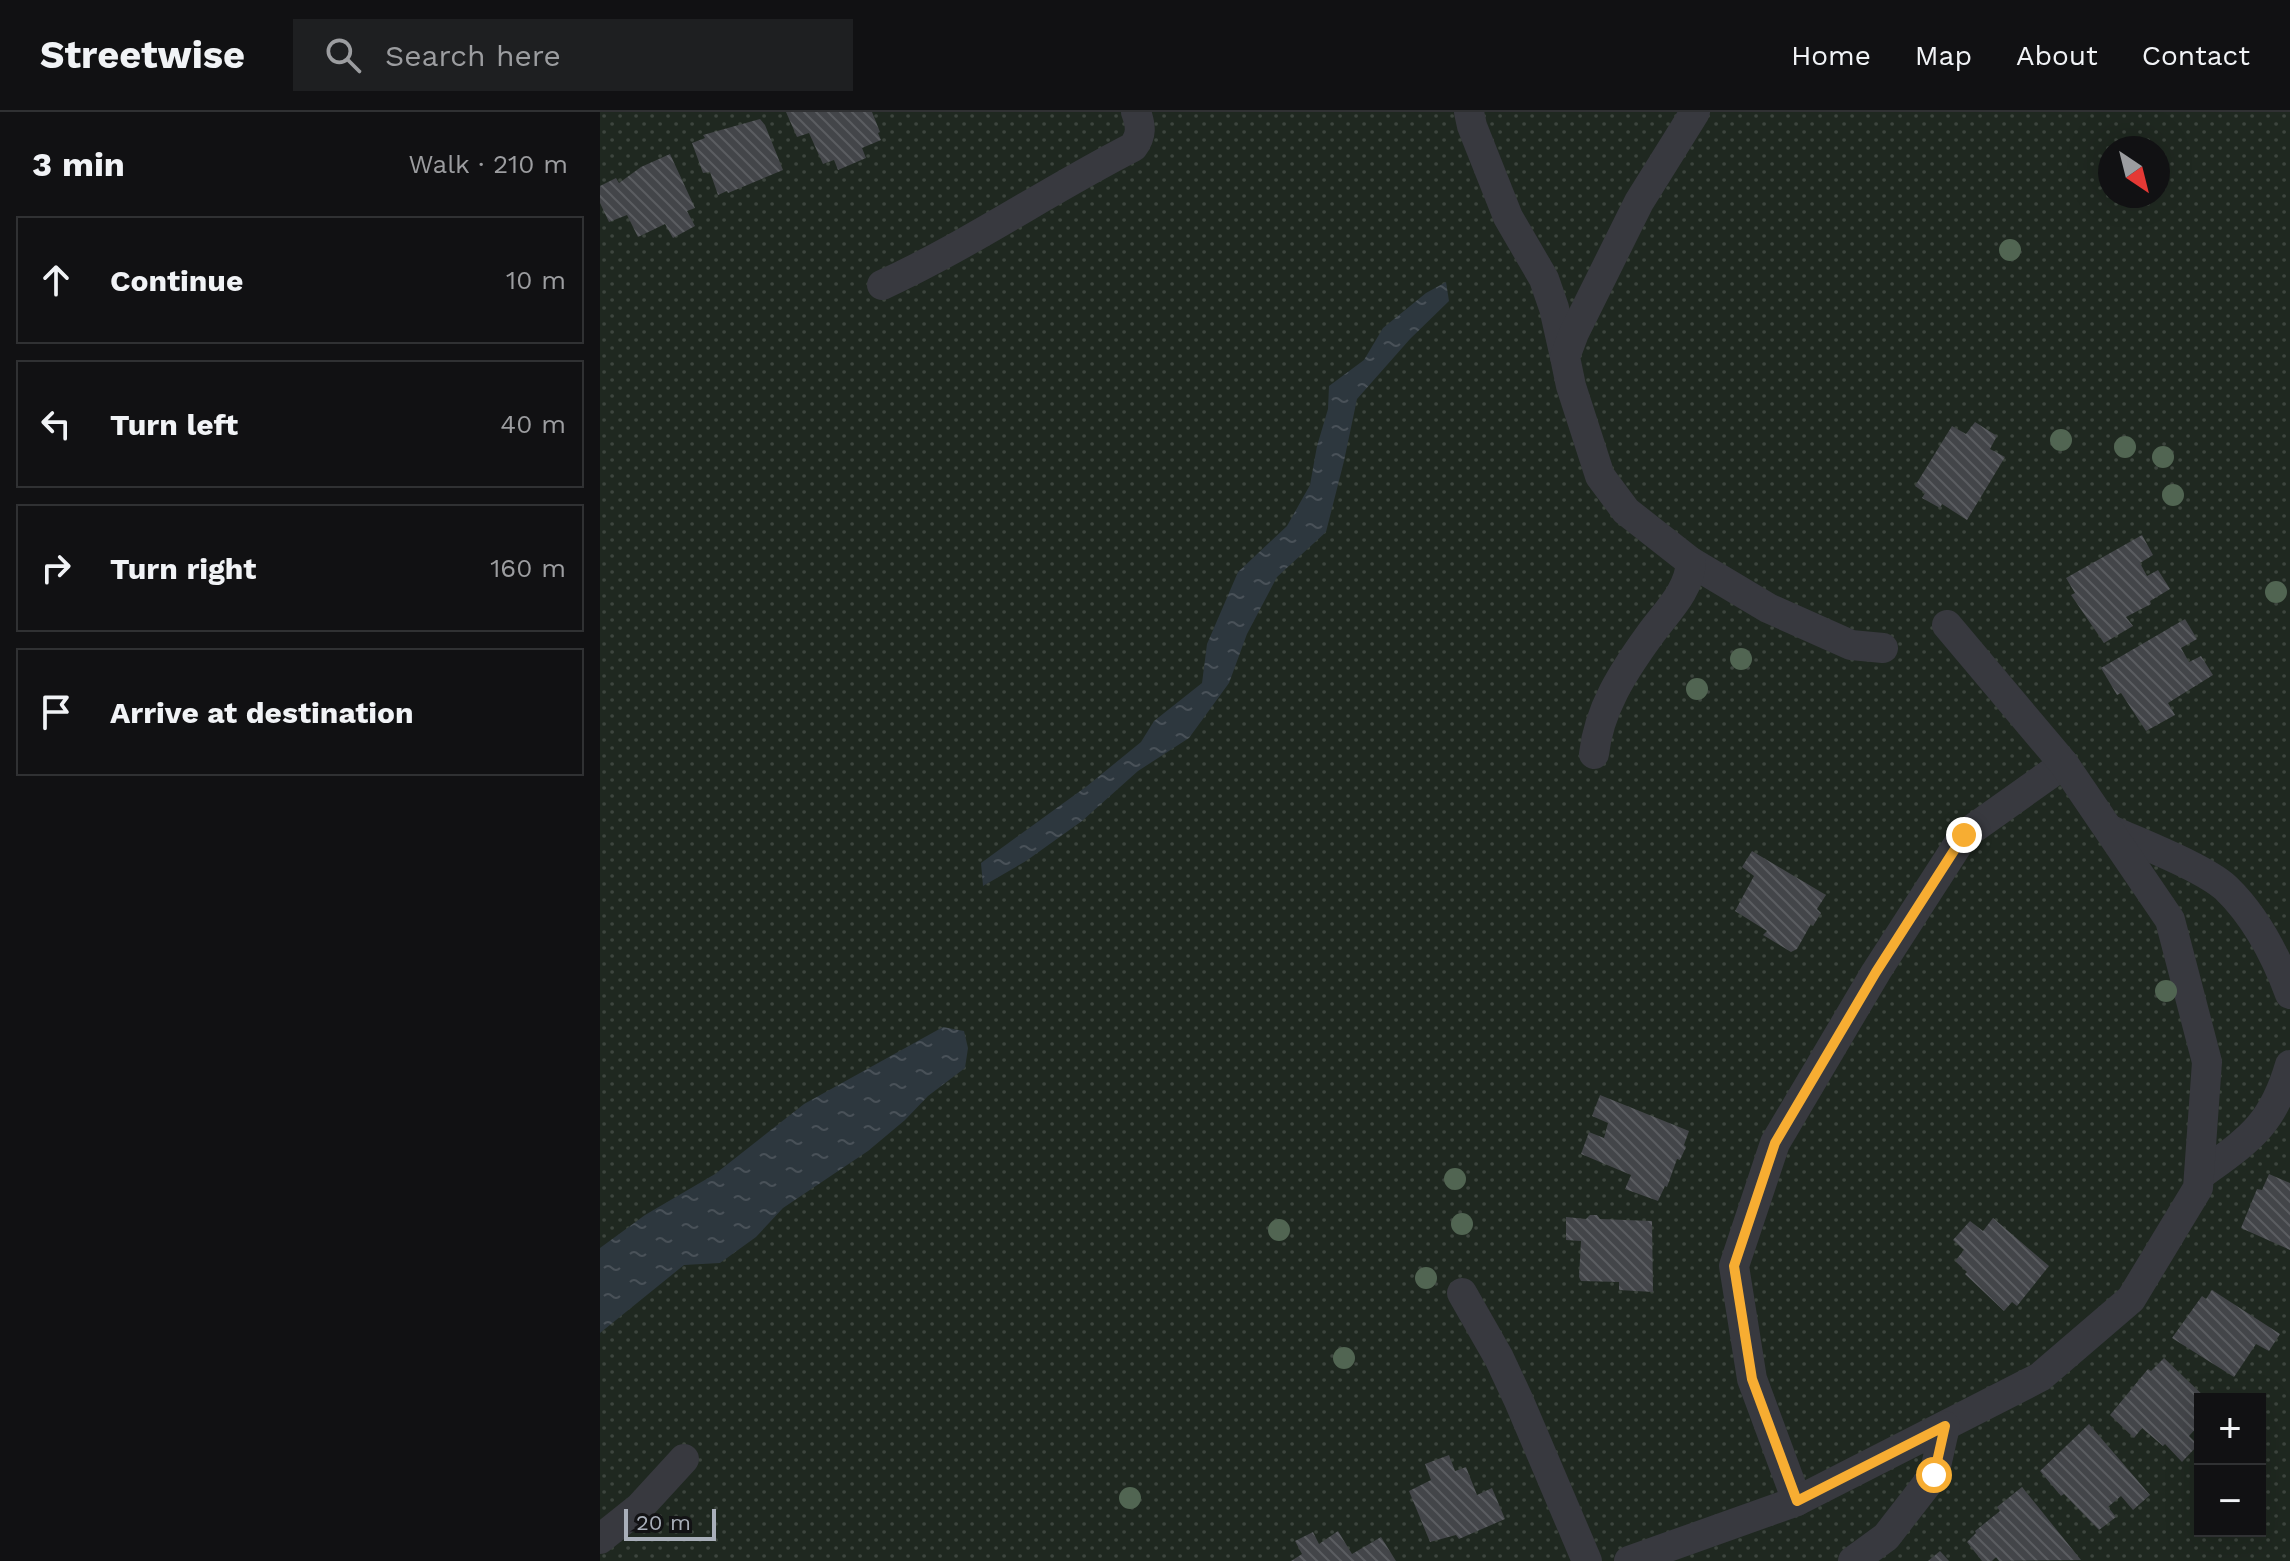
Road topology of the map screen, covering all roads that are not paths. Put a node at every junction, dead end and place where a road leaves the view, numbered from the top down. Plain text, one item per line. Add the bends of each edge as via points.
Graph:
1 (1136, 112) edge
2 (1469, 112) edge
3 (1695, 112) edge
4 (882, 285) dead end
5 (1565, 357) junction
6 (1691, 562) junction
7 (1947, 625) dead end
8 (1883, 648) dead end
9 (1594, 754) dead end
10 (2064, 764) junction
11 (2107, 828) junction
12 (2290, 994) edge
13 (2290, 1065) edge
14 (2199, 1176) junction
15 (1462, 1293) dead end
16 (1945, 1426) junction
17 (684, 1459) dead end
18 (1797, 1501) junction
19 (600, 1539) edge
20 (1674, 1555) edge
21 (1587, 1561) edge
22 (1629, 1561) edge
23 (1853, 1561) edge

1 - 4 street via 1140,137 1133,147 938,260
2 - 5 street via 1508,217 1544,279
3 - 5 street via 1639,202
5 - 6 street via 1606,485 1626,511
6 - 8 street via 1768,608 1851,645
6 - 9 street via 1676,602 1612,694 1596,733
7 - 10 street
10 - 11 street
10 - 18 street via 1964,835 1775,1143 1734,1266 1752,1379
11 - 12 street via 2224,887 2269,945
11 - 14 street via 2170,920 2204,1047
13 - 14 street via 2267,1118 2252,1137
14 - 16 street via 2198,1188 2131,1299 2040,1377
15 - 21 street via 1499,1358
16 - 18 street
16 - 23 street via 1934,1475 1886,1537
17 - 19 street via 640,1507
18 - 20 street
20 - 22 street

